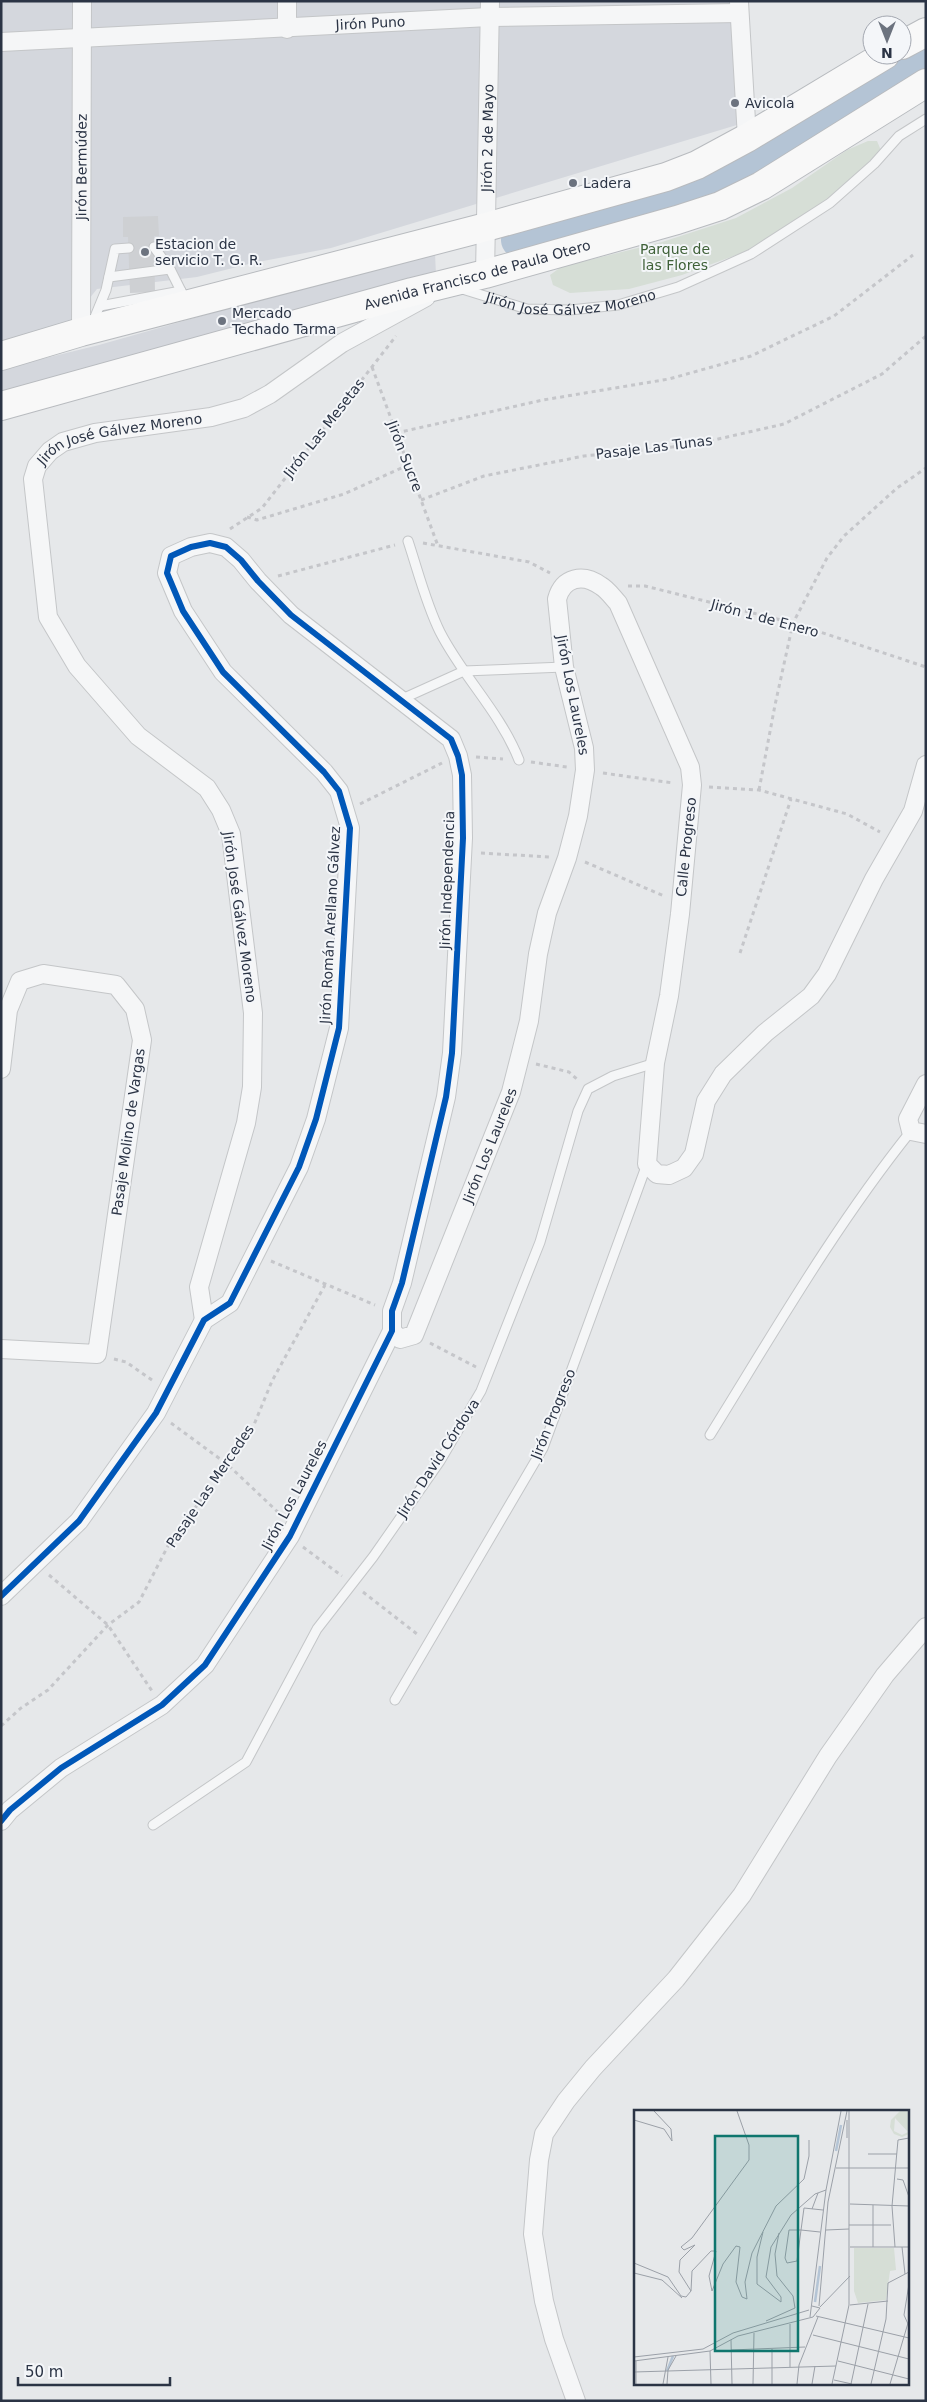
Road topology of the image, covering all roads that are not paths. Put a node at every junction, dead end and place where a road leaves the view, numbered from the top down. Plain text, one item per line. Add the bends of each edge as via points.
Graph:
1 (82, 1) edge
2 (288, 1) edge
3 (739, 7) edge
4 (490, 9) edge
5 (287, 29) junction
6 (926, 32) edge
7 (82, 39) junction
8 (912, 40) edge
9 (1, 42) edge
10 (868, 65) edge
11 (926, 83) edge
12 (926, 119) edge
13 (747, 138) junction
14 (486, 226) junction
15 (154, 247) dead end
16 (129, 248) dead end
17 (170, 269) junction
18 (485, 274) junction
19 (109, 277) junction
20 (447, 285) junction
21 (184, 298) junction
22 (90, 323) junction
23 (1, 356) edge
24 (1, 406) edge
25 (408, 541) road end
26 (210, 543) joint
27 (601, 586) joint
28 (564, 667) junction
29 (464, 671) junction
30 (402, 699) junction
31 (518, 760) road end
32 (926, 765) edge
33 (655, 1063) junction
34 (1, 1069) edge
35 (926, 1084) edge
36 (918, 1133) edge
37 (647, 1164) junction
38 (204, 1320) junction
39 (392, 1331) junction
40 (1, 1349) edge
41 (710, 1435) dead end
42 (1, 1596) edge
43 (926, 1627) edge
44 (395, 1700) dead end
45 (1, 1821) edge
46 (153, 1826) dead end
47 (576, 2401) edge

1 - 7 street, Jirón Bermúdez
2 - 5 street
3 - 4 street, Jirón Puno
3 - 13 street
4 - 5 street, Jirón Puno
4 - 14 street, Jirón 2 de Mayo
5 - 7 street, Jirón Puno
6 - 8 highway
7 - 9 street, Jirón Puno
7 - 22 street, Jirón Bermúdez
10 - 13 highway
11 - 18 highway, Avenida Francisco de Paula Otero via 761,186 720,206
12 - 20 lane, Jirón José Gálvez Moreno via 899,136 830,204 751,254 678,287 618,305 570,310 527,309
13 - 14 highway via 697,165 666,177
14 - 18 street, Jirón 2 de Mayo
14 - 21 highway
15 - 17 lane
16 - 19 lane via 115,249
17 - 19 lane
17 - 21 lane
18 - 20 highway, Avenida Francisco de Paula Otero
19 - 22 lane
20 - 24 highway, Avenida Francisco de Paula Otero
20 - 38 street, Jirón José Gálvez Moreno via 342,343 270,394 244,408 211,417 95,434 63,442 37,466 33,478 48,617 77,666 138,736 207,788 231,834 253,1013 252,1088 246,1123 200,1287
21 - 22 highway
22 - 23 highway
25 - 29 lane via 440,631
26 - 30 street, Jirón Independencia via 226,547 291,615
26 - 38 street, Jirón Román Arellano Gálvez via 171,556 167,573 183,611 223,672 340,791 350,828 339,1028 316,1119 299,1167 230,1303
27 - 28 street, Jirón Los Laureles via 585,578 566,582 560,589 557,599
27 - 33 street, Calle Progreso via 618,604 690,767 692,785 681,903 669,996
28 - 29 lane
28 - 39 street, Jirón Los Laureles via 584,748 585,770 567,858 547,913 529,1021 511,1092 414,1335 400,1339
29 - 30 lane
29 - 31 lane via 480,689 511,740
30 - 39 street, Jirón Independencia via 451,739 458,756 462,775 462,851 452,1053 446,1097 402,1283 392,1311
32 - 37 street via 913,811 822,982 811,996 723,1074 706,1101 694,1154 684,1168 669,1175 656,1174
33 - 37 street, Calle Progreso
33 - 46 lane, Jirón David Córdova via 614,1076 588,1089 578,1111 540,1242 482,1391 440,1461 317,1629 246,1762
34 - 40 street, Pasaje Molino de Vargas via 8,1010 20,981 43,974 116,985 135,1009 142,1040 97,1354
35 - 36 street via 908,1119
36 - 41 lane via 872,1180
37 - 44 lane, Jirón Progreso via 543,1448
38 - 42 street via 156,1413 79,1521
39 - 45 street, Jirón Los Laureles via 294,1528 205,1665 162,1705 62,1768
43 - 47 street via 885,1675 828,1756 742,1894 676,1979 593,2068 544,2134 533,2234 544,2301

